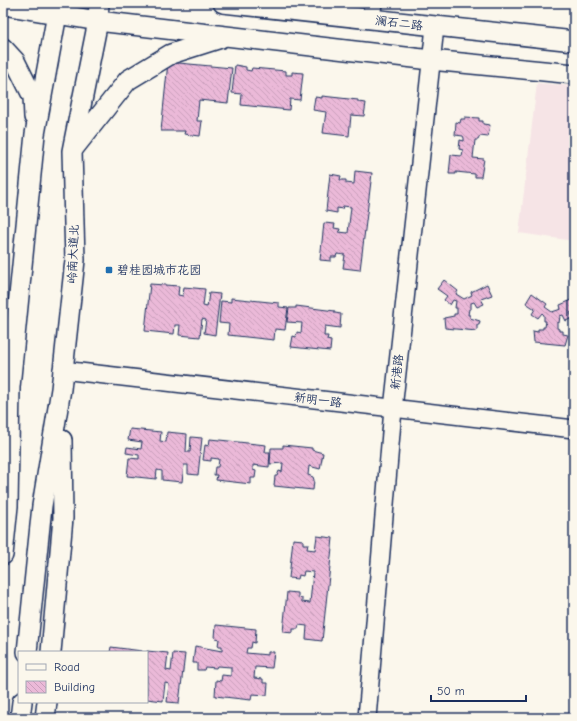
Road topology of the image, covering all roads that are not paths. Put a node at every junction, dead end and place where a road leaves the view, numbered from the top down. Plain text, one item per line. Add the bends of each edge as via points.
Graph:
1 (223, 3) edge
2 (3, 5) edge
3 (255, 5) edge
4 (58, 8) edge
5 (372, 11) edge
6 (99, 12) edge
7 (435, 27) junction
8 (227, 36) junction
9 (574, 41) edge
10 (3, 48) edge
11 (431, 60) junction
12 (574, 74) edge
13 (36, 134) junction
14 (72, 150) junction
15 (62, 370) junction
16 (10, 387) junction
17 (61, 389) junction
18 (393, 409) junction
19 (3, 428) edge
20 (574, 429) edge
21 (3, 555) edge
22 (27, 651) edge
23 (51, 651) edge
24 (22, 703) edge
25 (46, 703) edge
26 (20, 718) edge
27 (45, 718) edge
28 (367, 718) edge

1 - 3 main road, 澜石二路
2 - 4 main road
3 - 5 main road, 澜石二路
4 - 6 main road
4 - 13 main road
5 - 7 main road, 澜石二路
6 - 8 main road
6 - 14 main road, 岭南大道北
7 - 9 main road, 澜石二路
7 - 11 street, 新港路
8 - 11 main road
8 - 14 main road via 171,54 128,80
10 - 13 main road via 15,61 33,97
11 - 12 main road
11 - 18 street, 新港路
13 - 16 main road
14 - 15 main road, 岭南大道北 via 75,260
15 - 17 main road, 岭南大道北
15 - 18 street, 新明一路
16 - 19 main road
16 - 21 main road via 8,506
17 - 22 main road, 岭南大道北 via 42,506
17 - 23 main road via 63,518
18 - 20 street, 新明一路
18 - 28 street, 新港路
24 - 26 main road
25 - 27 main road

